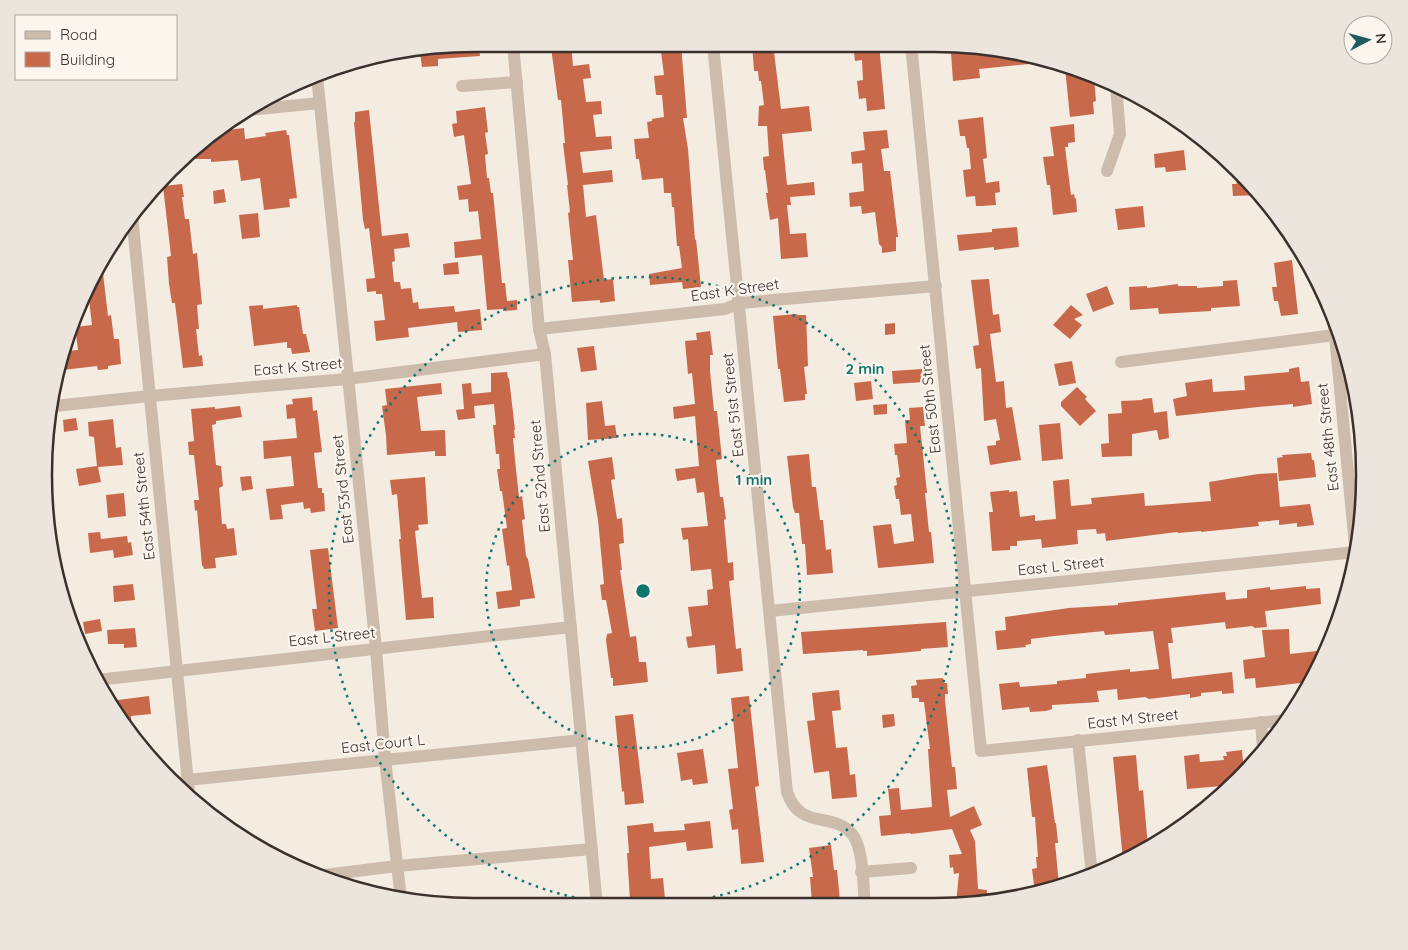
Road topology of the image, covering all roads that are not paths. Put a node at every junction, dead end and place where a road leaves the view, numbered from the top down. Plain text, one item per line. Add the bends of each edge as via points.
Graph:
1 (514, 52) edge
2 (714, 52) edge
3 (912, 52) edge
4 (517, 82) junction
5 (318, 83) edge
6 (462, 86) dead end
7 (1117, 95) edge
8 (319, 103) junction
9 (265, 108) edge
10 (1107, 171) dead end
11 (133, 227) edge
12 (936, 286) junction
13 (740, 303) junction
14 (539, 329) junction
15 (1332, 335) edge
16 (1337, 351) edge
17 (545, 354) junction
18 (1121, 362) dead end
19 (347, 379) junction
20 (150, 396) junction
21 (59, 406) edge
22 (1353, 522) edge
23 (1347, 555) edge
24 (966, 592) junction
25 (770, 612) junction
26 (571, 628) junction
27 (376, 648) junction
28 (176, 670) junction
29 (105, 679) edge
30 (1276, 721) edge
31 (1261, 722) junction
32 (1262, 739) edge
33 (582, 740) junction
34 (1078, 740) junction
35 (981, 751) joint
36 (385, 759) junction
37 (187, 780) junction
38 (188, 785) edge
39 (592, 850) junction
40 (397, 866) junction
41 (1091, 866) edge
42 (911, 868) dead end
43 (862, 872) junction
44 (335, 874) edge
45 (400, 890) edge
46 (597, 898) edge
47 (864, 898) edge

1 - 4 street, East 52nd Street
2 - 13 street, East 51st Street
3 - 12 street, East 50th Street
4 - 6 street
4 - 14 street, East 52nd Street
5 - 8 street, East 53rd Street
7 - 10 street via 1120,134
8 - 9 street
8 - 19 street, East 53rd Street
11 - 20 street, East 54th Street
12 - 13 street, East K Street
12 - 24 street, East 50th Street
13 - 14 street, East K Street via 725,309
13 - 25 street, East 51st Street
14 - 17 street, East 52nd Street
15 - 18 street
16 - 22 street, East 48th Street
17 - 19 street, East K Street
17 - 26 street, East 52nd Street
19 - 20 street, East K Street
19 - 27 street, East 53rd Street
20 - 21 street, East K Street
20 - 28 street, East 54th Street
23 - 24 street, East L Street
24 - 25 street, East L Street
24 - 35 street, East 50th Street
25 - 43 street, East 51st Street via 788,795 800,812 808,817 846,828 853,835
26 - 27 street, East L Street
26 - 33 street, East 52nd Street
27 - 28 street, East L Street
27 - 36 street, East 53rd Street
28 - 29 street, East L Street
28 - 37 street, East 54th Street
30 - 31 street, East M Street
31 - 32 street
31 - 34 street, East M Street
33 - 36 street, East Court L
33 - 39 street, East 52nd Street
34 - 35 street, East M Street
34 - 41 street
36 - 37 street, East Court L
36 - 40 street, East 53rd Street
37 - 38 street, East 54th Street
39 - 40 street
39 - 46 street, East 52nd Street
40 - 44 street
40 - 45 street, East 53rd Street
42 - 43 street
43 - 47 street, East 51st Street

